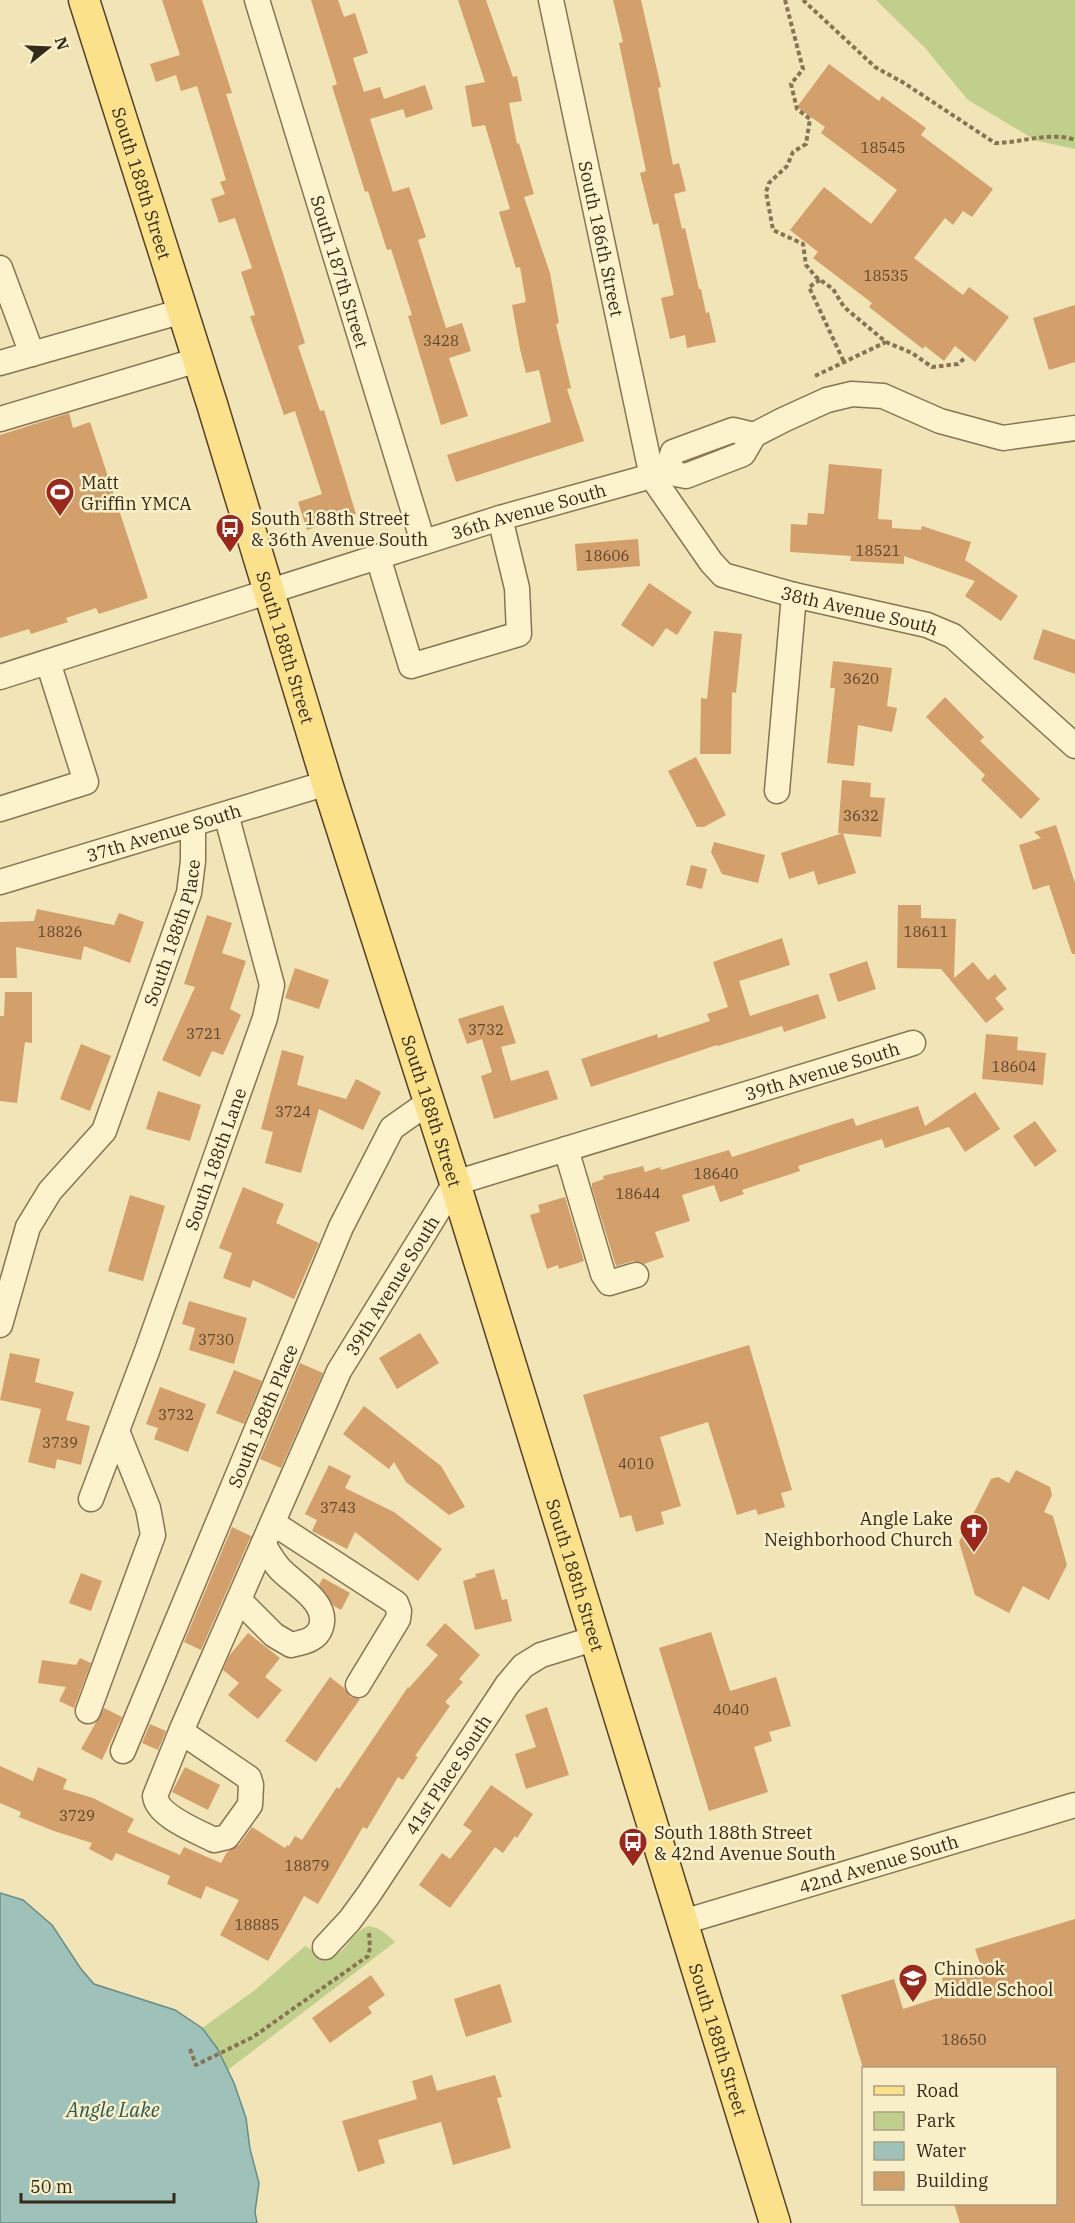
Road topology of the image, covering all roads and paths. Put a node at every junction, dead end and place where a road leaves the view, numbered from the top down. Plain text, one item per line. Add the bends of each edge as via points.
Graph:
1 (84, 0) edge
2 (257, 0) edge
3 (551, 0) edge
4 (785, 0) edge
5 (803, 0) edge
6 (1075, 140) edge
7 (0, 268) edge
8 (820, 280) junction
9 (183, 311) junction
10 (886, 342) junction
11 (32, 354) junction
12 (966, 357) dead end
13 (198, 360) junction
14 (844, 362) junction
15 (0, 363) edge
16 (815, 376) dead end
17 (0, 418) edge
18 (1075, 428) edge
19 (659, 475) junction
20 (500, 518) junction
21 (423, 542) junction
22 (378, 557) junction
23 (269, 592) junction
24 (794, 595) junction
25 (48, 662) junction
26 (0, 677) edge
27 (1075, 746) edge
28 (327, 783) junction
29 (777, 791) dead end
30 (0, 808) edge
31 (226, 814) junction
32 (194, 824) junction
33 (0, 882) edge
34 (913, 1043) dead end
35 (429, 1102) junction
36 (566, 1149) junction
37 (455, 1183) junction
38 (636, 1275) dead end
39 (0, 1325) edge
40 (117, 1431) junction
41 (91, 1499) dead end
42 (268, 1534) junction
43 (239, 1600) junction
44 (596, 1638) junction
45 (358, 1685) dead end
46 (88, 1711) dead end
47 (182, 1729) junction
48 (123, 1751) dead end
49 (1075, 1805) edge
50 (683, 1922) junction
51 (369, 1925) dead end
52 (325, 1947) dead end
53 (190, 2049) dead end
54 (775, 2223) edge

1 - 9 main road, South 188th Street
2 - 21 street, South 187th Street
3 - 19 street, South 186th Street
4 - 8 path via 803,69 791,84 797,109 810,119 806,144 793,152 766,192 773,230 803,244 806,265
5 - 6 path via 875,67 995,142 1040,137
7 - 11 street
8 - 10 path via 833,289 844,307
8 - 14 path via 809,287
9 - 11 street
9 - 13 main road, South 188th Street
10 - 12 path via 933,367 958,364
10 - 14 path
11 - 15 street
13 - 17 street
13 - 23 main road, South 188th Street
14 - 16 path
18 - 19 street via 1003,438 940,421 884,396 852,394 827,400 754,435 733,430 673,452
19 - 20 street, 36th Avenue South
19 - 24 street, 38th Avenue South via 711,562 723,575
20 - 21 street, 36th Avenue South
20 - 22 street via 517,588 519,634 411,666
21 - 22 street, 36th Avenue South
22 - 23 street, 36th Avenue South
23 - 25 street, 36th Avenue South
23 - 28 main road, South 188th Street
24 - 27 street, 38th Avenue South via 927,625 953,636
24 - 29 street
25 - 26 street, 36th Avenue South
25 - 30 street via 86,782
28 - 31 street, 37th Avenue South
28 - 35 main road, South 188th Street
31 - 32 street, 37th Avenue South
31 - 40 street, South 188th Lane via 272,986 266,1018
32 - 33 street, 37th Avenue South
32 - 39 street, South 188th Place via 189,893 105,1131 50,1191 28,1227
34 - 36 street, 39th Avenue South
35 - 37 main road, South 188th Street
35 - 48 street, South 188th Place via 392,1128 341,1227
36 - 37 street, 39th Avenue South
36 - 38 street via 603,1274 609,1283
37 - 42 street, 39th Avenue South via 339,1371
37 - 44 main road, South 188th Street
40 - 41 street, South 188th Lane
40 - 46 street via 148,1508 153,1535
42 - 43 street, 39th Avenue South
42 - 43 street via 280,1569 317,1604 322,1622 319,1633 308,1642 291,1645 274,1635
42 - 45 street via 396,1603 398,1619
43 - 47 street, 39th Avenue South
44 - 50 main road, South 188th Street
44 - 52 street, 41st Place South via 541,1655 523,1666 369,1894
47 - 47 street, 39th Avenue South via 155,1802 167,1815 221,1840 250,1805 249,1778
49 - 50 street, 42nd Avenue South
50 - 54 main road, South 188th Street
51 - 53 path via 368,1956 253,2037 196,2065

